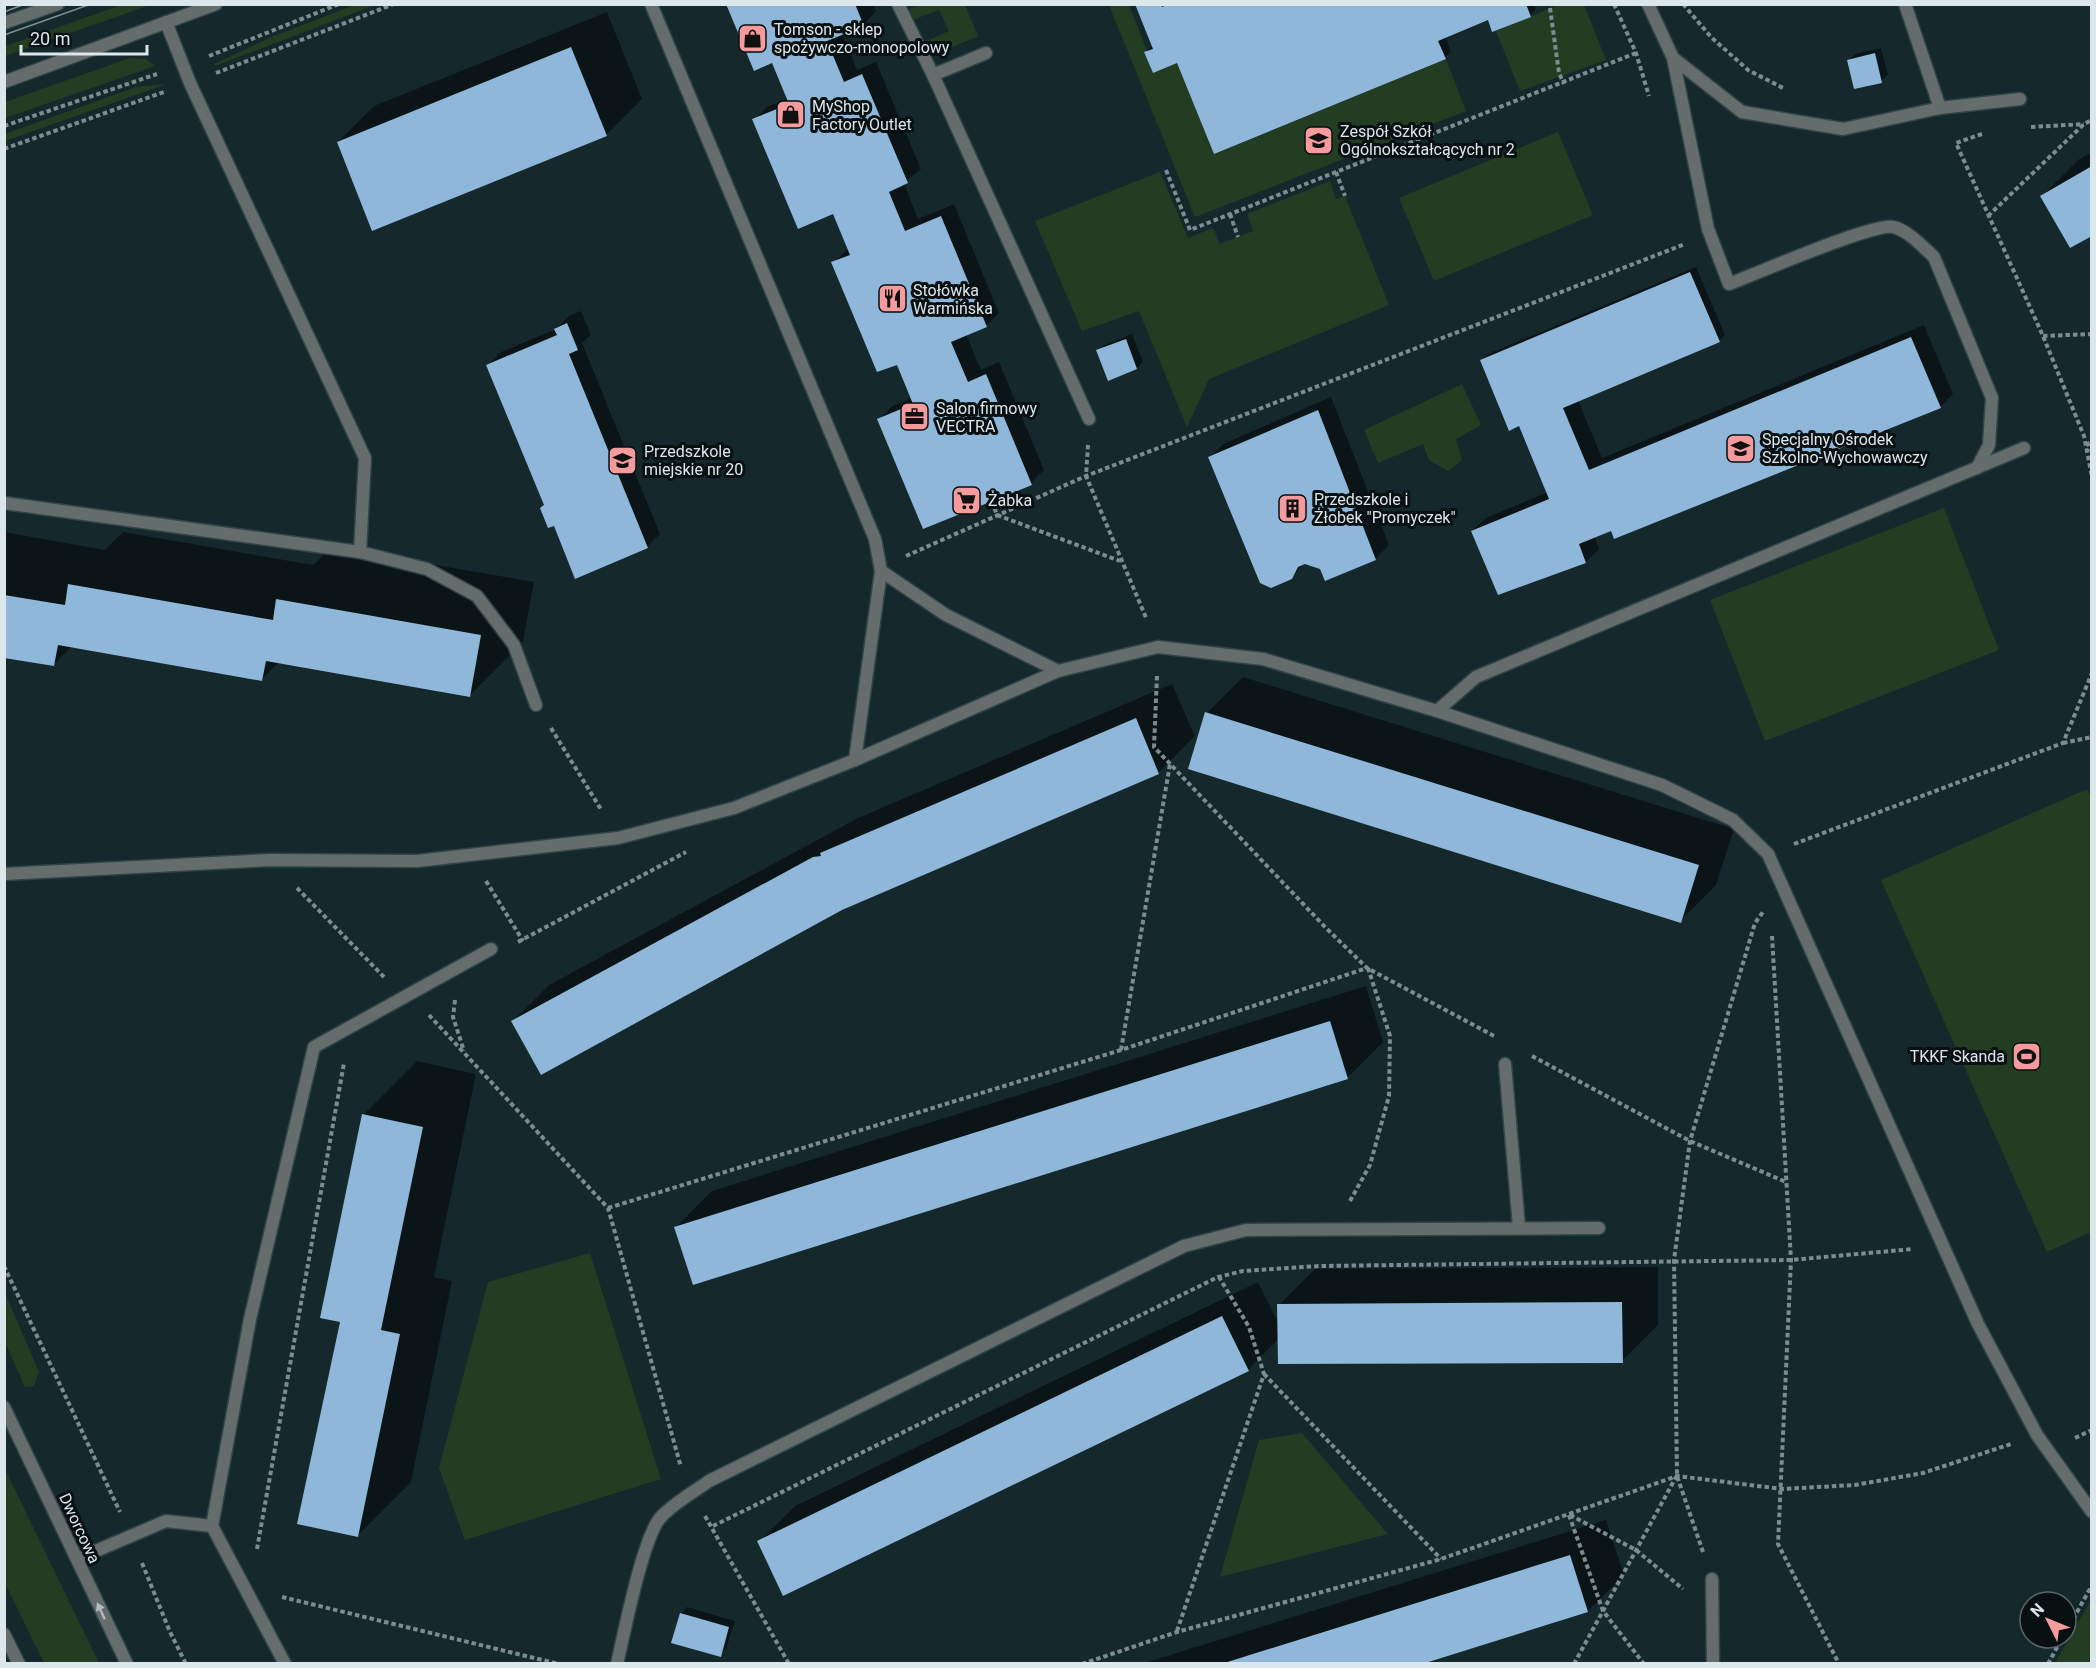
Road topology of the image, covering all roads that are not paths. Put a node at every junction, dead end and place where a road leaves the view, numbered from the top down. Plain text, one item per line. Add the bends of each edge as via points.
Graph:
1 (58, 4) edge
2 (216, 4) edge
3 (651, 4) edge
4 (898, 4) edge
5 (1648, 4) edge
6 (1905, 4) edge
7 (165, 22) junction
8 (4, 23) edge
9 (986, 53) dead end
10 (1673, 58) junction
11 (29, 70) junction
12 (933, 75) junction
13 (4, 76) edge
14 (4, 82) edge
15 (2020, 99) dead end
16 (1940, 108) junction
17 (1089, 419) dead end
18 (2024, 448) dead end
19 (1977, 468) junction
20 (4, 502) edge
21 (360, 552) junction
22 (881, 571) junction
23 (1058, 671) junction
24 (536, 705) road end
25 (1437, 711) junction
26 (855, 760) junction
27 (4, 874) edge
28 (491, 948) road end
29 (1505, 1064) dead end
30 (1519, 1227) junction
31 (1599, 1228) dead end
32 (4, 1407) edge
33 (2091, 1512) edge
34 (212, 1526) junction
35 (77, 1559) junction
36 (1712, 1579) road end
37 (4, 1634) edge
38 (19, 1664) edge
39 (127, 1664) edge
40 (285, 1664) edge
41 (617, 1664) edge
42 (1713, 1664) edge

1 - 8 street
2 - 7 street
3 - 22 street via 875,539
4 - 12 street
5 - 10 street
6 - 16 street
7 - 11 street
7 - 21 street via 365,458
9 - 12 street
10 - 16 street via 1742,112 1843,129
10 - 19 street via 1708,229 1729,284 1867,231 1893,227 1934,257 1992,398 1989,445
11 - 13 street
11 - 14 street
12 - 17 street
15 - 16 street
18 - 19 street
19 - 25 street via 1476,677
20 - 21 street
21 - 24 street via 427,569 477,596 514,645
22 - 23 street via 946,615
22 - 26 street
23 - 25 street via 1158,647 1263,659
23 - 26 street
25 - 33 street via 1662,785 1733,820 1768,854 1978,1324 2037,1435
26 - 27 street via 734,808 618,838 417,861 270,860
28 - 34 street via 314,1047 250,1319
29 - 30 street
30 - 31 street
30 - 41 street via 1246,1230 1184,1246 709,1481 689,1495 659,1518 641,1563
32 - 35 street, Dworcowa
34 - 35 street via 166,1521
34 - 40 street
39 -> 35 street, Dworcowa
36 - 42 street
37 - 38 street

